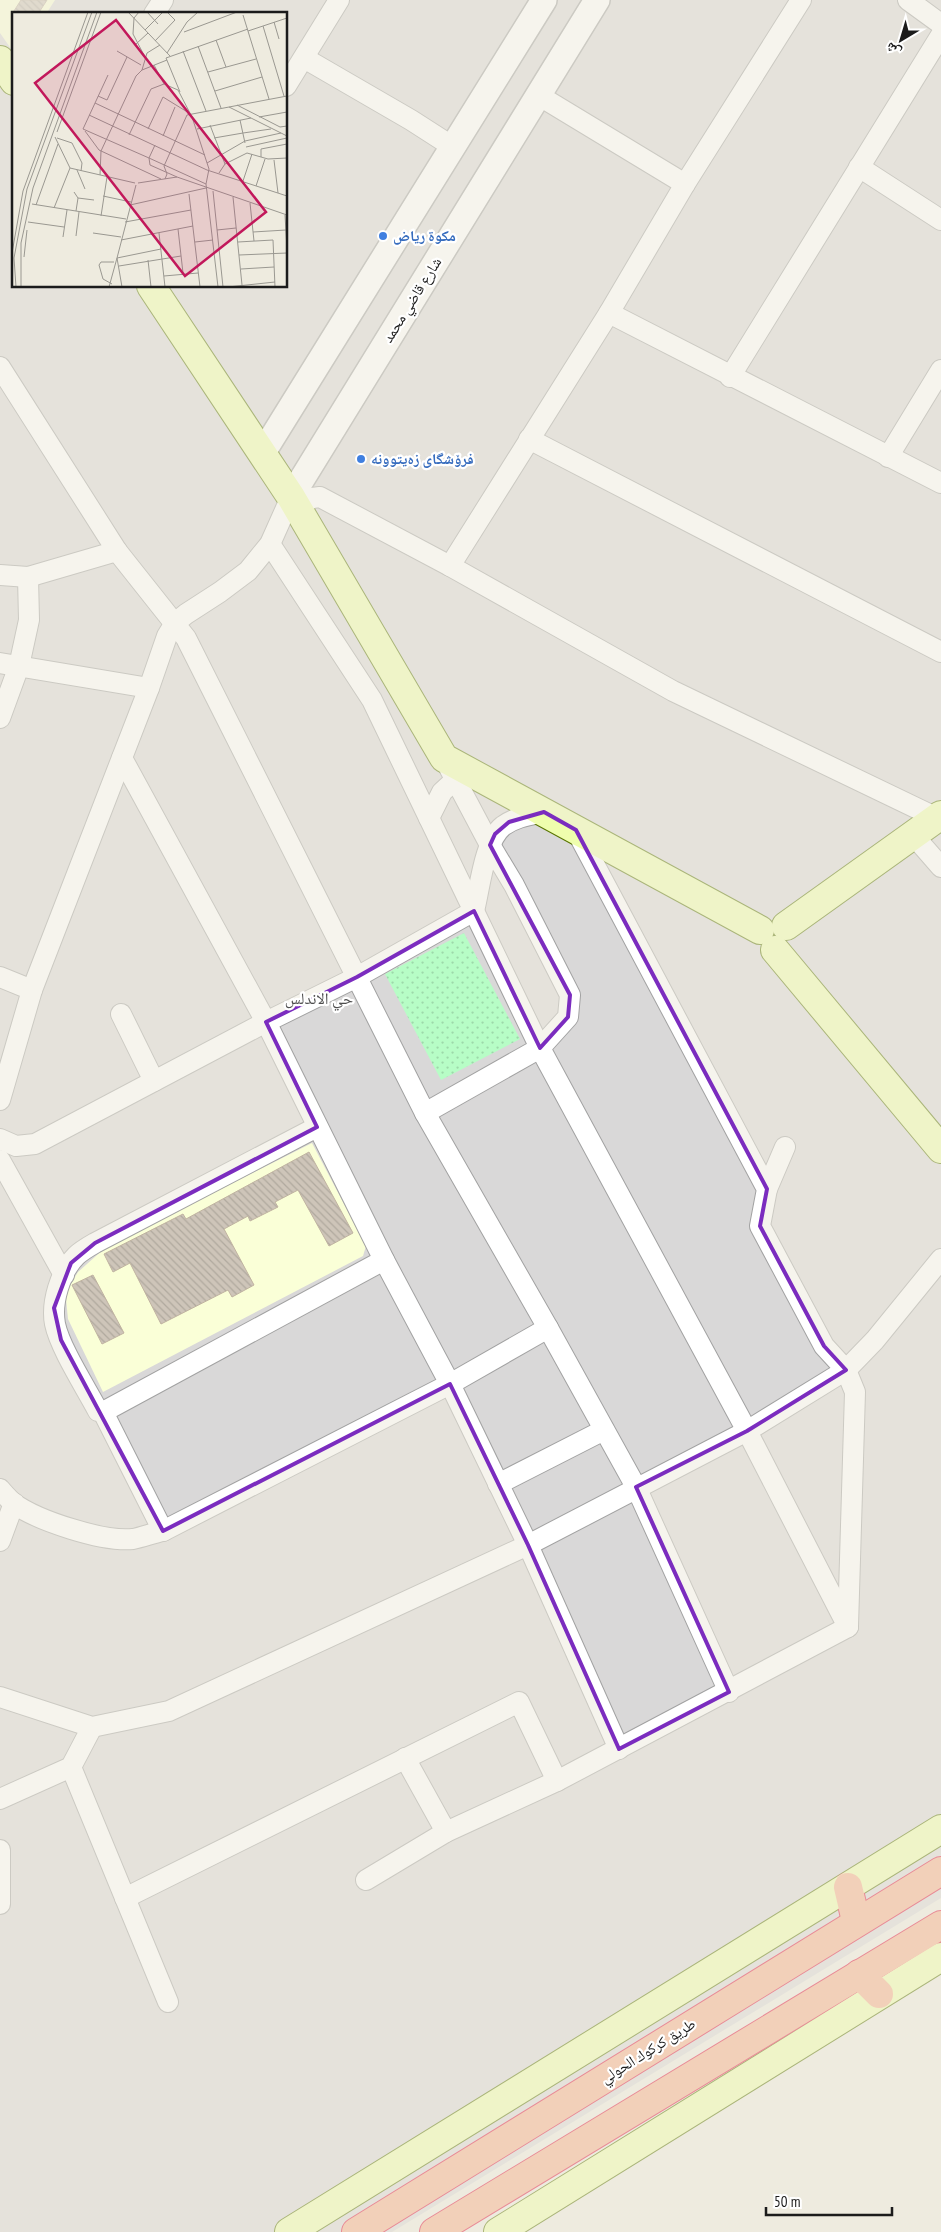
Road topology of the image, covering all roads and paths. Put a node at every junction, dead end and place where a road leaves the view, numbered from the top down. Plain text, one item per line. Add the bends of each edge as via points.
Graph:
1 (163, 0) edge
2 (340, 0) edge
3 (544, 0) edge
4 (801, 0) edge
5 (908, 0) edge
6 (590, 2) edge
7 (155, 12) edge
8 (941, 24) edge
9 (941, 35) edge
10 (304, 58) junction
11 (0, 60) edge
12 (12, 78) edge
13 (288, 83) edge
14 (538, 95) junction
15 (453, 147) junction
16 (859, 167) junction
17 (685, 184) junction
18 (941, 220) edge
19 (157, 289) edge
20 (609, 313) junction
21 (0, 367) edge
22 (941, 370) edge
23 (730, 377) junction
24 (528, 439) junction
25 (262, 454) junction
26 (888, 457) junction
27 (941, 483) edge
28 (294, 502) junction
29 (270, 544) junction
30 (117, 552) junction
31 (450, 566) junction
32 (0, 575) edge
33 (28, 577) junction
34 (175, 623) junction
35 (941, 652) edge
36 (10, 664) edge
37 (149, 688) junction
38 (0, 718) edge
39 (122, 758) junction
40 (450, 769) junction
41 (544, 812) junction
42 (939, 817) edge
43 (429, 818) junction
44 (576, 830) junction
45 (914, 836) junction
46 (490, 845) junction
47 (941, 867) edge
48 (474, 911) junction
49 (774, 935) junction
50 (0, 977) edge
51 (358, 977) junction
52 (32, 990) junction
53 (121, 1014) dead end
54 (266, 1022) junction
55 (540, 1048) junction
56 (154, 1081) junction
57 (0, 1100) edge
58 (425, 1113) junction
59 (317, 1127) junction
60 (0, 1139) edge
61 (785, 1148) dead end
62 (941, 1149) edge
63 (0, 1160) edge
64 (767, 1189) junction
65 (941, 1259) edge
66 (384, 1260) junction
67 (64, 1275) junction
68 (548, 1328) junction
69 (846, 1370) junction
70 (450, 1384) junction
71 (103, 1412) junction
72 (604, 1430) junction
73 (747, 1431) junction
74 (498, 1484) junction
75 (636, 1487) junction
76 (7, 1496) edge
77 (163, 1531) junction
78 (0, 1541) edge
79 (528, 1544) junction
80 (848, 1627) junction
81 (728, 1692) junction
82 (0, 1697) edge
83 (92, 1727) junction
84 (619, 1749) junction
85 (405, 1758) junction
86 (71, 1767) junction
87 (557, 1781) junction
88 (0, 1799) edge
89 (941, 1829) edge
90 (446, 1832) junction
91 (0, 1850) edge
92 (941, 1871) edge
93 (366, 1880) dead end
94 (848, 1887) junction
95 (125, 1898) junction
96 (0, 1904) edge
97 (856, 1921) junction
98 (941, 1925) edge
99 (941, 1957) edge
100 (859, 1974) junction
101 (879, 1994) junction
102 (168, 2002) dead end
103 (289, 2232) edge
104 (356, 2232) edge
105 (434, 2232) edge
106 (498, 2232) edge

1 - 7 street
2 - 10 street
3 - 15 street
4 - 17 street
5 - 8 street
6 - 14 street, شارع قاضي محمد
9 - 16 street
10 - 13 street
10 - 15 street
11 - 12 main road
14 - 17 street
14 - 28 street, شارع قاضي محمد
15 - 25 street
16 - 18 street
16 - 23 street
17 - 20 street
19 - 25 main road
20 - 23 street
20 - 24 street
21 - 30 street
22 - 26 street
23 - 26 street
24 - 31 street
24 - 35 street
25 - 28 main road
26 - 27 street
28 - 29 street
28 - 31 street via 320,497
28 - 40 main road
29 - 34 street via 248,571
29 - 43 street via 372,700
30 - 33 street
30 - 34 street
31 - 42 street via 673,691
32 - 33 street
33 - 36 street via 29,620
34 - 37 street via 167,636
34 - 51 street via 186,638
36 - 37 street
36 - 38 street
37 - 39 street
39 - 52 street
39 - 54 street
40 - 41 main road
40 - 43 street
40 - 46 street
41 - 44 main road
41 - 46 street via 509,822 495,834
42 - 45 main road
43 - 48 street
44 - 49 main road
44 - 64 street
45 - 47 street
45 - 49 main road
46 - 48 street
46 - 55 street via 570,995 568,1017
48 - 51 street
48 - 55 street
49 - 62 main road
50 - 52 street
51 - 54 street
51 - 58 street
52 - 57 street
53 - 56 street
54 - 56 street
54 - 59 street
55 - 58 street
55 - 73 street
56 - 60 street via 35,1144 16,1146
58 - 68 street
59 - 66 street
59 - 67 street via 95,1243 76,1256
61 - 64 street
63 - 67 street
64 - 69 street via 760,1226 824,1346
65 - 69 street via 875,1340
66 - 70 street
66 - 71 street
67 - 71 street via 54,1308 55,1325 98,1411
68 - 70 street
68 - 72 street
69 - 73 street
69 - 80 street via 854,1392
70 - 74 street
70 - 77 street
71 - 77 street
72 - 74 street
72 - 75 street
73 - 75 street
73 - 80 street
74 - 79 street
75 - 79 street
75 - 81 street
76 - 77 street via 45,1519 84,1533 134,1538
76 - 78 street
79 - 83 street via 169,1711
79 - 84 street
80 - 81 street
81 - 84 street
82 - 83 street
83 - 86 street
84 - 87 street
85 - 87 street via 519,1702
85 - 90 street
85 - 95 street
86 - 88 street
86 - 95 street
87 - 90 street
89 - 94 main road
90 - 93 street
91 - 96 street
92 - 97 highway, طريق كركوك الحولي
94 - 97 highway
94 - 103 main road
95 - 102 street
97 - 104 highway, طريق كركوك الحولي
98 - 100 highway
99 - 101 main road
100 - 101 highway
100 - 105 highway
101 - 106 main road

